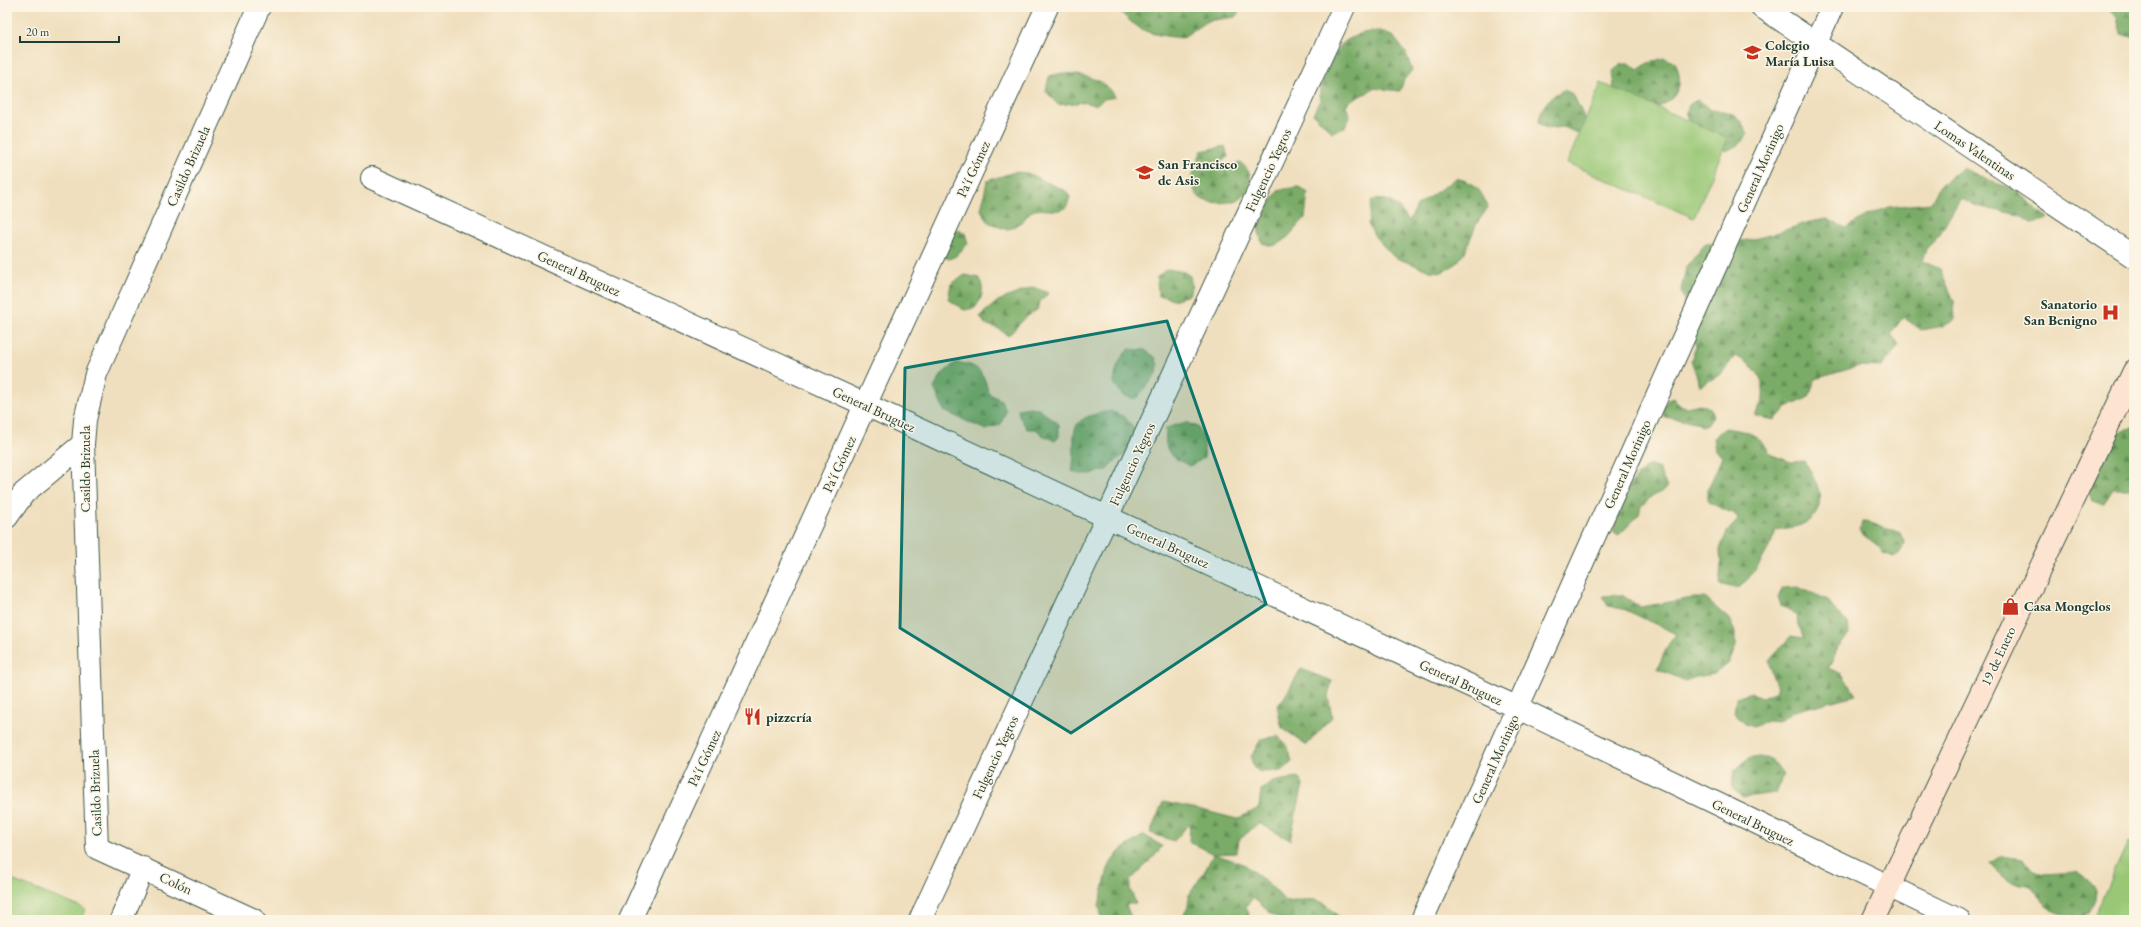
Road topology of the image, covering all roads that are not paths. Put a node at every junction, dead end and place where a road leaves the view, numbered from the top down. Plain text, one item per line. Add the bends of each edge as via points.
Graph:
1 (259, 7) edge
2 (1047, 7) edge
3 (1344, 7) edge
4 (1762, 7) edge
5 (1832, 7) edge
6 (1815, 43) junction
7 (372, 178) dead end
8 (2134, 257) edge
9 (2134, 371) edge
10 (866, 405) junction
11 (83, 444) junction
12 (7, 517) edge
13 (1107, 517) junction
14 (1518, 708) junction
15 (97, 848) joint
16 (143, 868) junction
17 (1888, 888) junction
18 (121, 920) edge
19 (254, 920) edge
20 (630, 920) edge
21 (920, 920) edge
22 (1422, 920) edge
23 (1873, 920) edge
24 (1959, 920) edge

1 - 11 street, Casildo Brizuela via 96,374 85,420
2 - 10 street, Pa'í Gómez
3 - 13 street, Fulgencio Yegros
4 - 6 street
5 - 6 street, General Morinigo
6 - 8 street, Lomas Valentinas
6 - 14 street, General Morinigo
7 - 10 street, General Bruguez
9 - 17 street, 19 de Enero
10 - 13 street, General Bruguez
10 - 20 street, Pa'í Gómez
11 - 12 street via 24,493
11 - 15 street, Casildo Brizuela
13 - 14 street, General Bruguez
13 - 21 street, Fulgencio Yegros
14 - 17 street, General Bruguez
14 - 22 street, General Morinigo
15 - 16 street, Colón
16 - 18 street
16 - 19 street, Colón
17 - 23 street, 19 de Enero
17 - 24 street, General Bruguez

